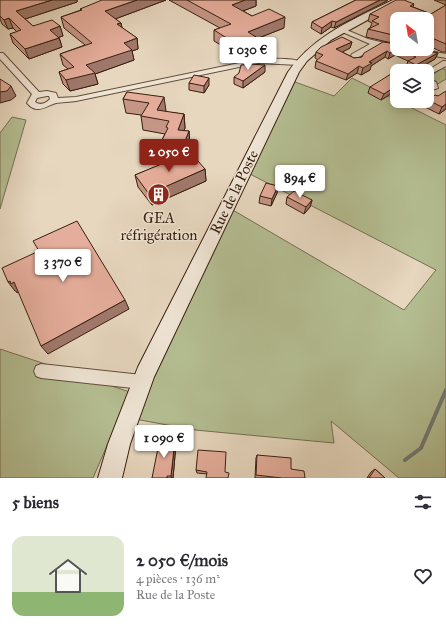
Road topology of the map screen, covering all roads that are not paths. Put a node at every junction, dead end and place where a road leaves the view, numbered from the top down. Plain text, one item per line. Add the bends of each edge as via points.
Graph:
1 (400, 0) edge
2 (342, 30) junction
3 (375, 44) junction
4 (390, 47) edge
5 (0, 54) edge
6 (434, 54) edge
7 (446, 56) edge
8 (357, 60) edge
9 (446, 63) edge
10 (297, 67) junction
11 (434, 70) edge
12 (37, 95) junction
13 (53, 101) junction
14 (41, 371) dead end
15 (142, 382) junction
16 (110, 478) edge

1 - 2 street, Rue de la Poste
2 - 3 street
2 - 10 street, Rue de la Poste via 314,47
3 - 4 street
3 - 8 street via 355,56
5 - 12 street
6 - 7 street
9 - 11 street
10 - 13 street via 258,61 76,99
10 - 15 street, Rue de la Poste
12 - 13 street via 50,94 54,97
12 - 13 street via 30,100 34,106 45,106
14 - 15 street
15 - 16 street, Rue de la Poste via 119,444

